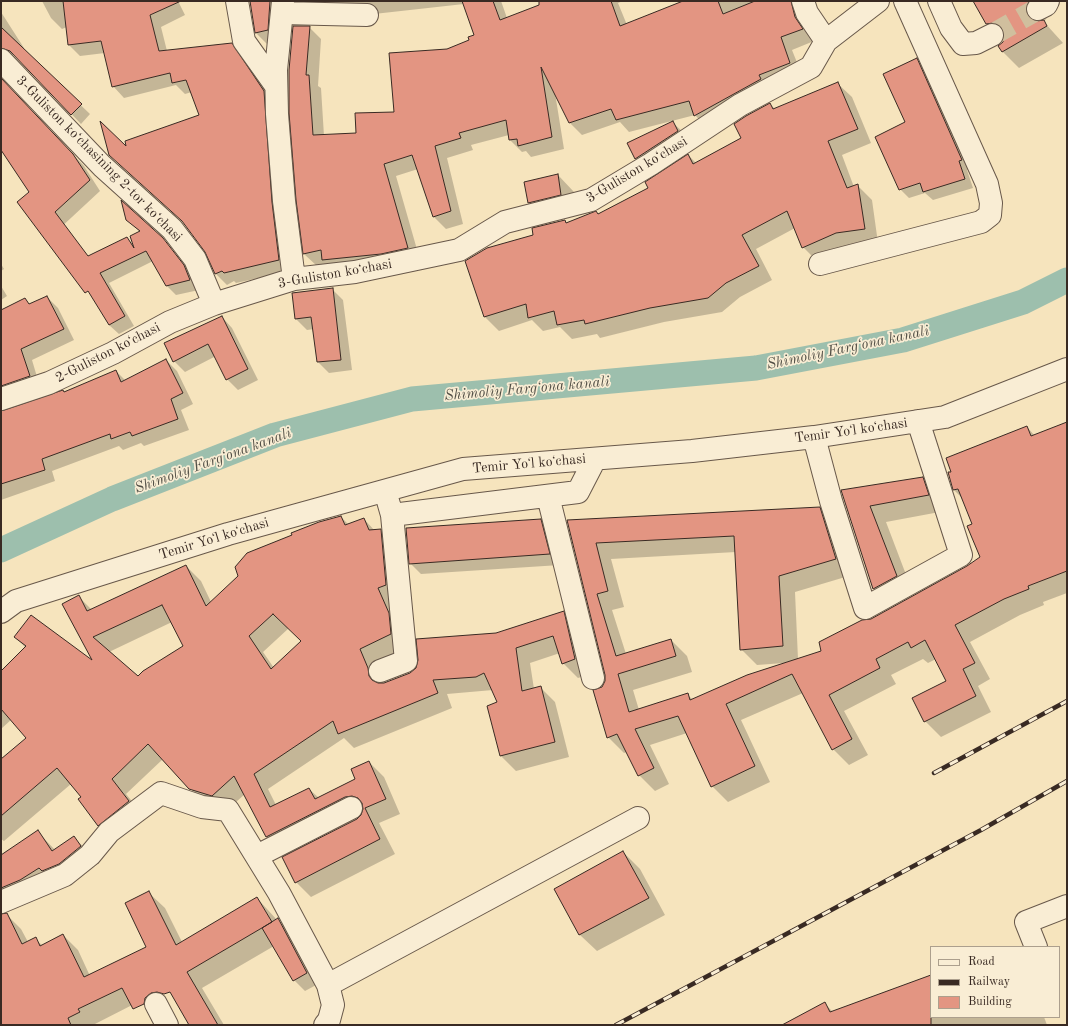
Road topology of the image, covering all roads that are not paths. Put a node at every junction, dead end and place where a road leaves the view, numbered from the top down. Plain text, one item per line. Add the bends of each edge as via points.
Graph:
1 (237, 1) edge
2 (803, 1) edge
3 (878, 1) edge
4 (905, 1) edge
5 (943, 3) edge
6 (282, 7) edge
7 (367, 16) dead end
8 (992, 35) tunnel mouth
9 (826, 41) junction
10 (1, 60) edge
11 (276, 86) junction
12 (820, 264) dead end
13 (294, 279) junction
14 (214, 304) junction
15 (1067, 369) edge
16 (1, 399) edge
17 (918, 422) junction
18 (814, 437) junction
19 (595, 459) junction
20 (386, 491) junction
21 (548, 496) junction
22 (392, 515) junction
23 (1, 612) edge
24 (380, 671) dead end
25 (593, 678) dead end
26 (351, 808) dead end
27 (638, 818) dead end
28 (257, 856) junction
29 (1, 902) edge
30 (1067, 906) edge
31 (1036, 946) edge
32 (328, 985) junction
33 (156, 1004) dead end
34 (167, 1025) edge
35 (325, 1025) edge

1 - 11 street via 244,41
2 - 9 street via 807,14
3 - 9 street
4 - 12 street via 986,184 991,203 990,215 981,222
5 - 8 street via 951,28 963,44 976,43
6 - 7 street
6 - 11 street
9 - 13 street, 3-Guliston koʻchasi via 811,67 740,105 651,164 590,200 505,222 459,250 355,272
10 - 14 street, 3-Guliston koʻchasining 2-tor koʻchasi via 102,166 172,229 195,259
11 - 13 street via 284,201
13 - 14 street, 3-Guliston koʻchasi
14 - 16 street, 2-Guliston koʻchasi via 170,322 113,353 49,383
15 - 17 street, Temir Yoʻl koʻchasi via 945,417
17 - 18 street, Temir Yoʻl koʻchasi
17 - 18 street via 961,555 865,608 831,501
18 - 19 street, Temir Yoʻl koʻchasi
19 - 20 street, Temir Yoʻl koʻchasi via 463,469
19 - 21 street via 578,492
20 - 22 street
20 - 23 street, Temir Yoʻl koʻchasi via 228,534 95,575 16,601
21 - 22 street
21 - 25 street
22 - 24 street via 406,661
26 - 28 street
27 - 32 street
28 - 29 street via 228,810 202,808 161,793 109,832 90,855 65,875
28 - 32 street
30 - 31 street via 1026,922
32 - 35 street via 333,1005
33 - 34 street

